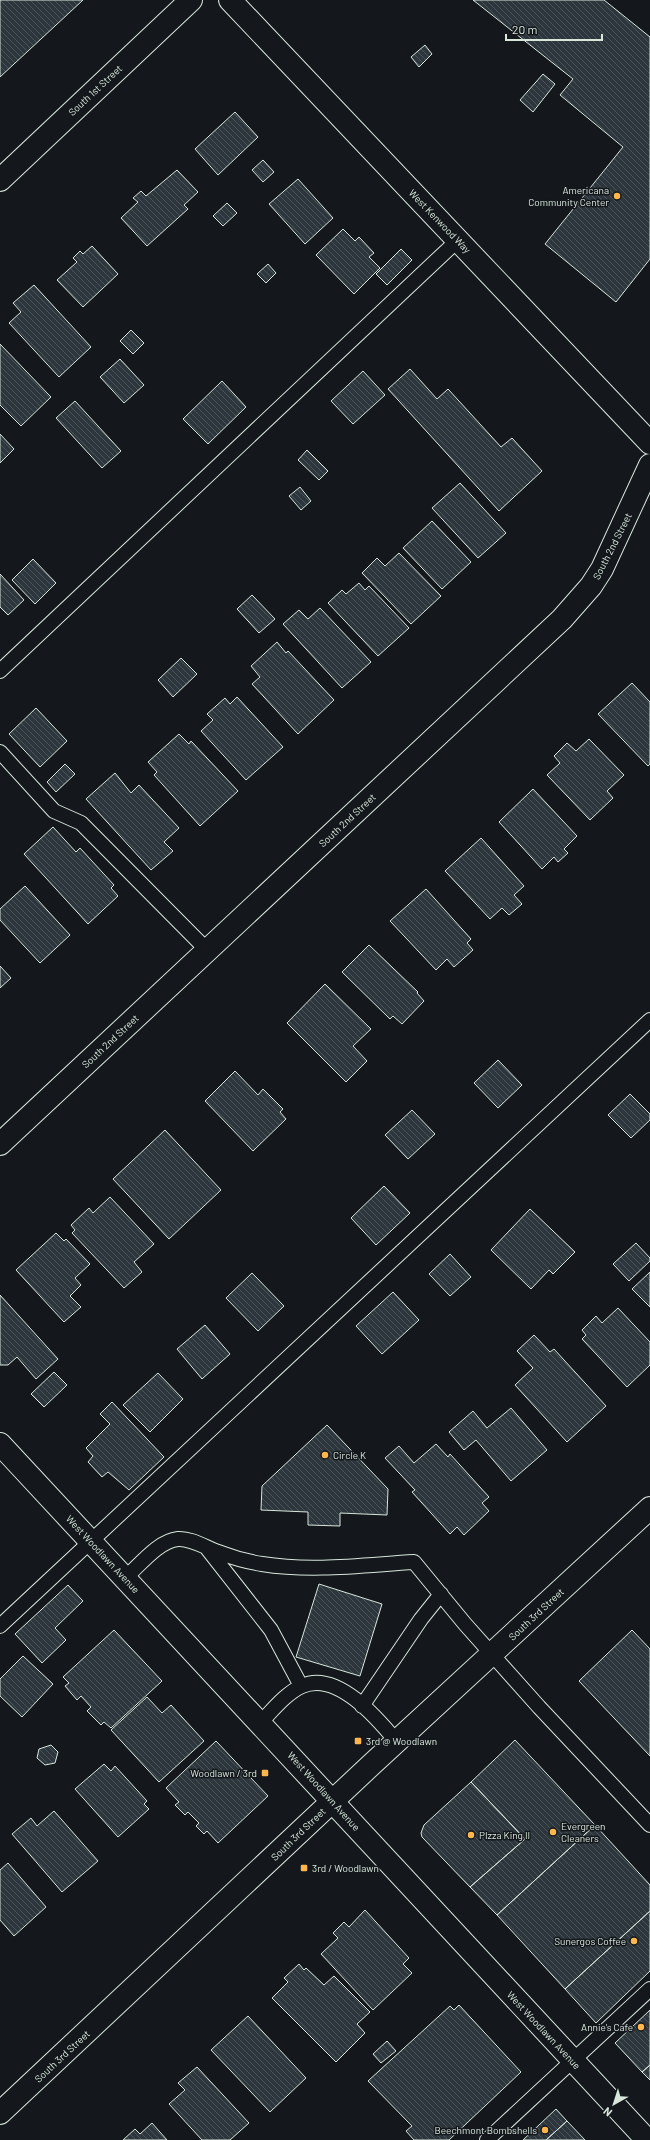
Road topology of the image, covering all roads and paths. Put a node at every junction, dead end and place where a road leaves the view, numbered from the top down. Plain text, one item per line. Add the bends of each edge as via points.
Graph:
1 (191, 0) edge
2 (230, 0) edge
3 (0, 180) edge
4 (458, 240) junction
5 (650, 443) edge
6 (650, 465) edge
7 (0, 671) edge
8 (0, 752) edge
9 (207, 950) junction
10 (650, 1020) edge
11 (0, 1144) edge
12 (0, 1444) edge
13 (650, 1508) edge
14 (91, 1541) junction
15 (206, 1547) junction
16 (125, 1578) junction
17 (441, 1594) junction
18 (0, 1626) edge
19 (493, 1654) junction
20 (301, 1686) junction
21 (362, 1706) junction
22 (260, 1723) junction
23 (397, 1742) junction
24 (333, 1801) junction
25 (650, 1825) edge
26 (650, 1989) edge
27 (572, 2061) junction
28 (0, 2113) edge
29 (487, 2140) edge
30 (647, 2140) edge

1 - 3 main road, South 1st Street
2 - 4 main road, West Kenwood Way
4 - 5 main road, West Kenwood Way
4 - 7 lane
6 - 9 main road, South 2nd Street via 602,569 591,586 562,619
8 - 9 lane via 54,811 80,823
9 - 11 main road, South 2nd Street
10 - 14 lane
12 - 14 main road, West Woodlawn Avenue
13 - 19 main road, South 3rd Street
14 - 16 main road, West Woodlawn Avenue
14 - 18 lane
15 - 16 lane via 180,1539 166,1542
15 - 17 lane via 262,1564 298,1568 414,1562
15 - 20 lane via 271,1630
16 - 22 main road, West Woodlawn Avenue
17 - 19 lane
17 - 21 lane
19 - 23 main road, South 3rd Street
19 - 25 lane
20 - 21 lane via 314,1683 328,1684 348,1694
20 - 22 lane
21 - 23 lane via 372,1713
22 - 24 main road, West Woodlawn Avenue
23 - 24 main road, South 3rd Street
24 - 27 main road, West Woodlawn Avenue
24 - 28 main road, South 3rd Street
26 - 27 lane
27 - 29 lane
27 - 30 main road, West Woodlawn Avenue

